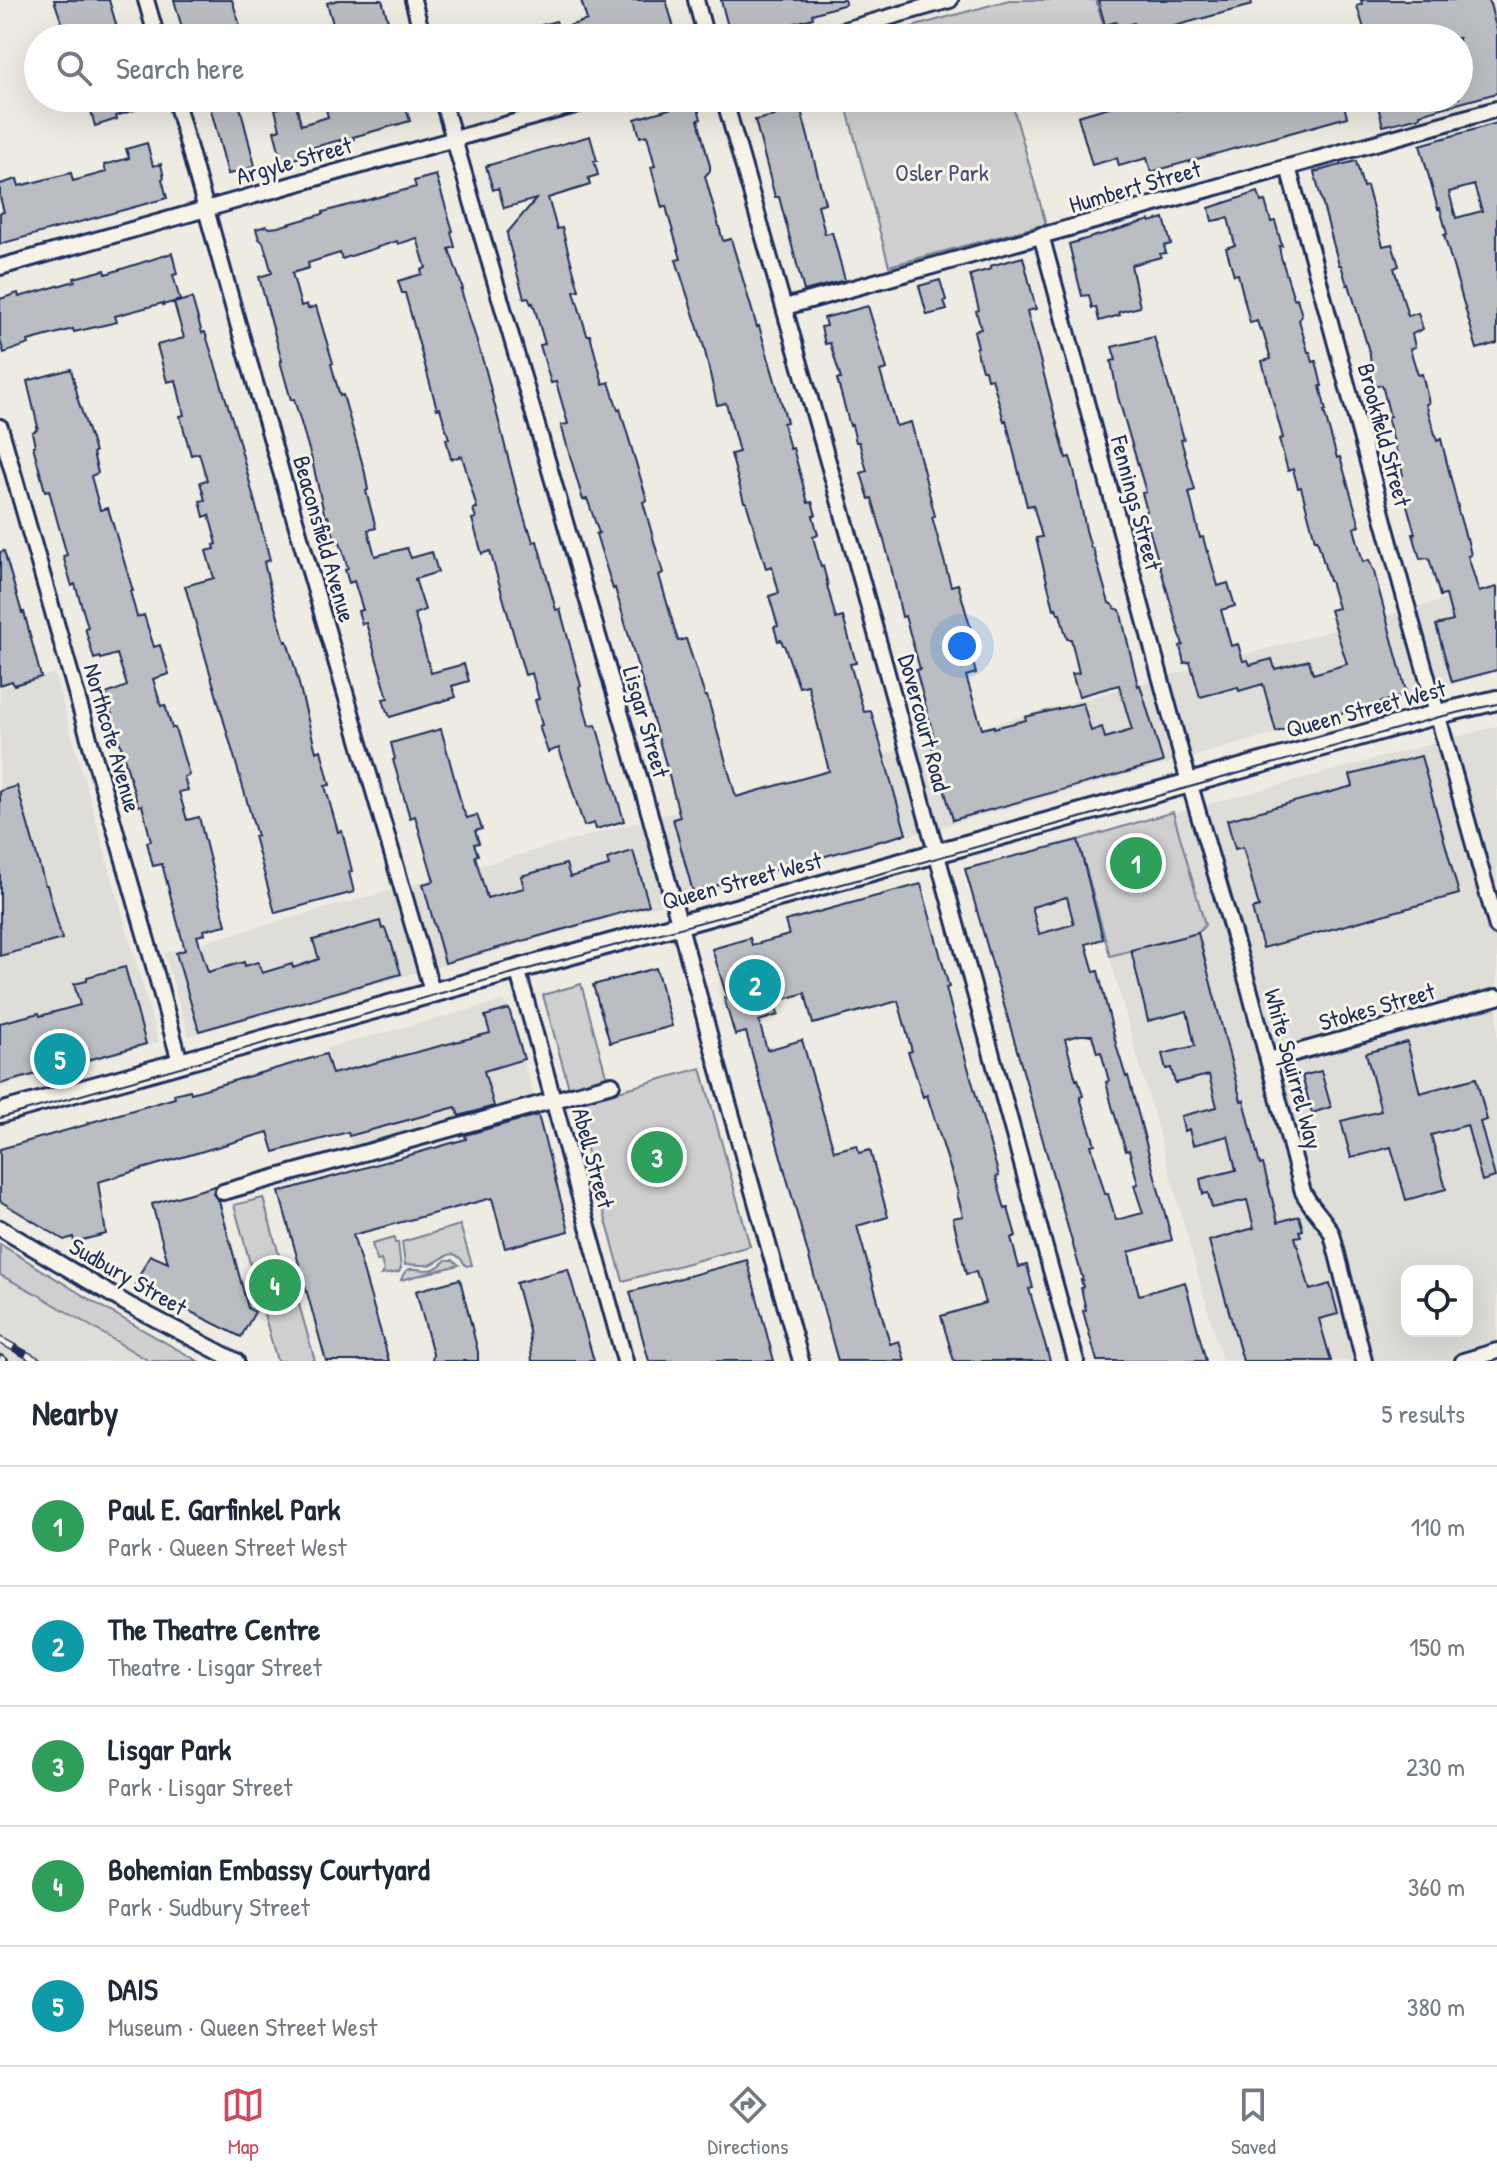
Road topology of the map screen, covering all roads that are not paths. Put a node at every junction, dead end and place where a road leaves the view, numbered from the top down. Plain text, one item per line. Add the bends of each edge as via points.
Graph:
1 (146, 0) edge
2 (413, 0) edge
3 (696, 0) edge
4 (950, 0) edge
5 (153, 24) edge
6 (419, 24) edge
7 (702, 24) edge
8 (865, 24) edge
9 (1497, 109) edge
10 (179, 112) edge
11 (446, 112) edge
12 (549, 112) edge
13 (728, 112) edge
14 (454, 138) junction
15 (1288, 167) junction
16 (206, 209) junction
17 (1041, 235) junction
18 (0, 267) edge
19 (785, 307) junction
20 (0, 427) edge
21 (1497, 700) edge
22 (1438, 714) junction
23 (1190, 782) junction
24 (937, 853) junction
25 (679, 922) junction
26 (1497, 927) edge
27 (517, 968) junction
28 (432, 991) junction
29 (1497, 997) edge
30 (1269, 1060) junction
31 (180, 1062) junction
32 (612, 1084) dead end
33 (554, 1100) junction
34 (0, 1113) edge
35 (223, 1192) dead end
36 (0, 1228) edge
37 (1497, 1351) edge
38 (236, 1361) edge
39 (625, 1361) edge
40 (801, 1361) edge
41 (1076, 1361) edge
42 (1364, 1361) edge
43 (1463, 1361) edge

1 - 5 street
2 - 6 street
3 - 7 street
4 - 8 street
9 - 15 street, Humbert Street
10 - 16 street, Beaconsfield Avenue
11 - 14 street, Lisgar Street
12 - 14 street, Argyle Street
13 - 19 street, Dovercourt Road
14 - 16 street, Argyle Street
14 - 25 street, Lisgar Street
15 - 17 street, Humbert Street
15 - 22 street, Brookfield Street
16 - 18 street, Argyle Street
16 - 28 street, Beaconsfield Avenue
17 - 19 street, Humbert Street
17 - 23 street, Fennings Street
19 - 24 street, Dovercourt Road
20 - 31 street, Northcote Avenue
21 - 22 main road, Queen Street West
22 - 23 main road, Queen Street West
22 - 26 street, Brookfield Street
23 - 24 main road, Queen Street West
23 - 30 street, White Squirrel Way
24 - 25 main road, Queen Street West
24 - 41 street, Dovercourt Road
25 - 27 main road, Queen Street West
25 - 40 street, Lisgar Street
27 - 28 main road, Queen Street West
27 - 33 street, Abell Street
28 - 31 main road, Queen Street West
29 - 30 street, Stokes Street
30 - 42 street, White Squirrel Way via 1303,1192 1332,1234
31 - 34 main road, Queen Street West
32 - 33 street
33 - 35 street
33 - 39 street, Abell Street
36 - 38 street, Sudbury Street
37 - 43 street

